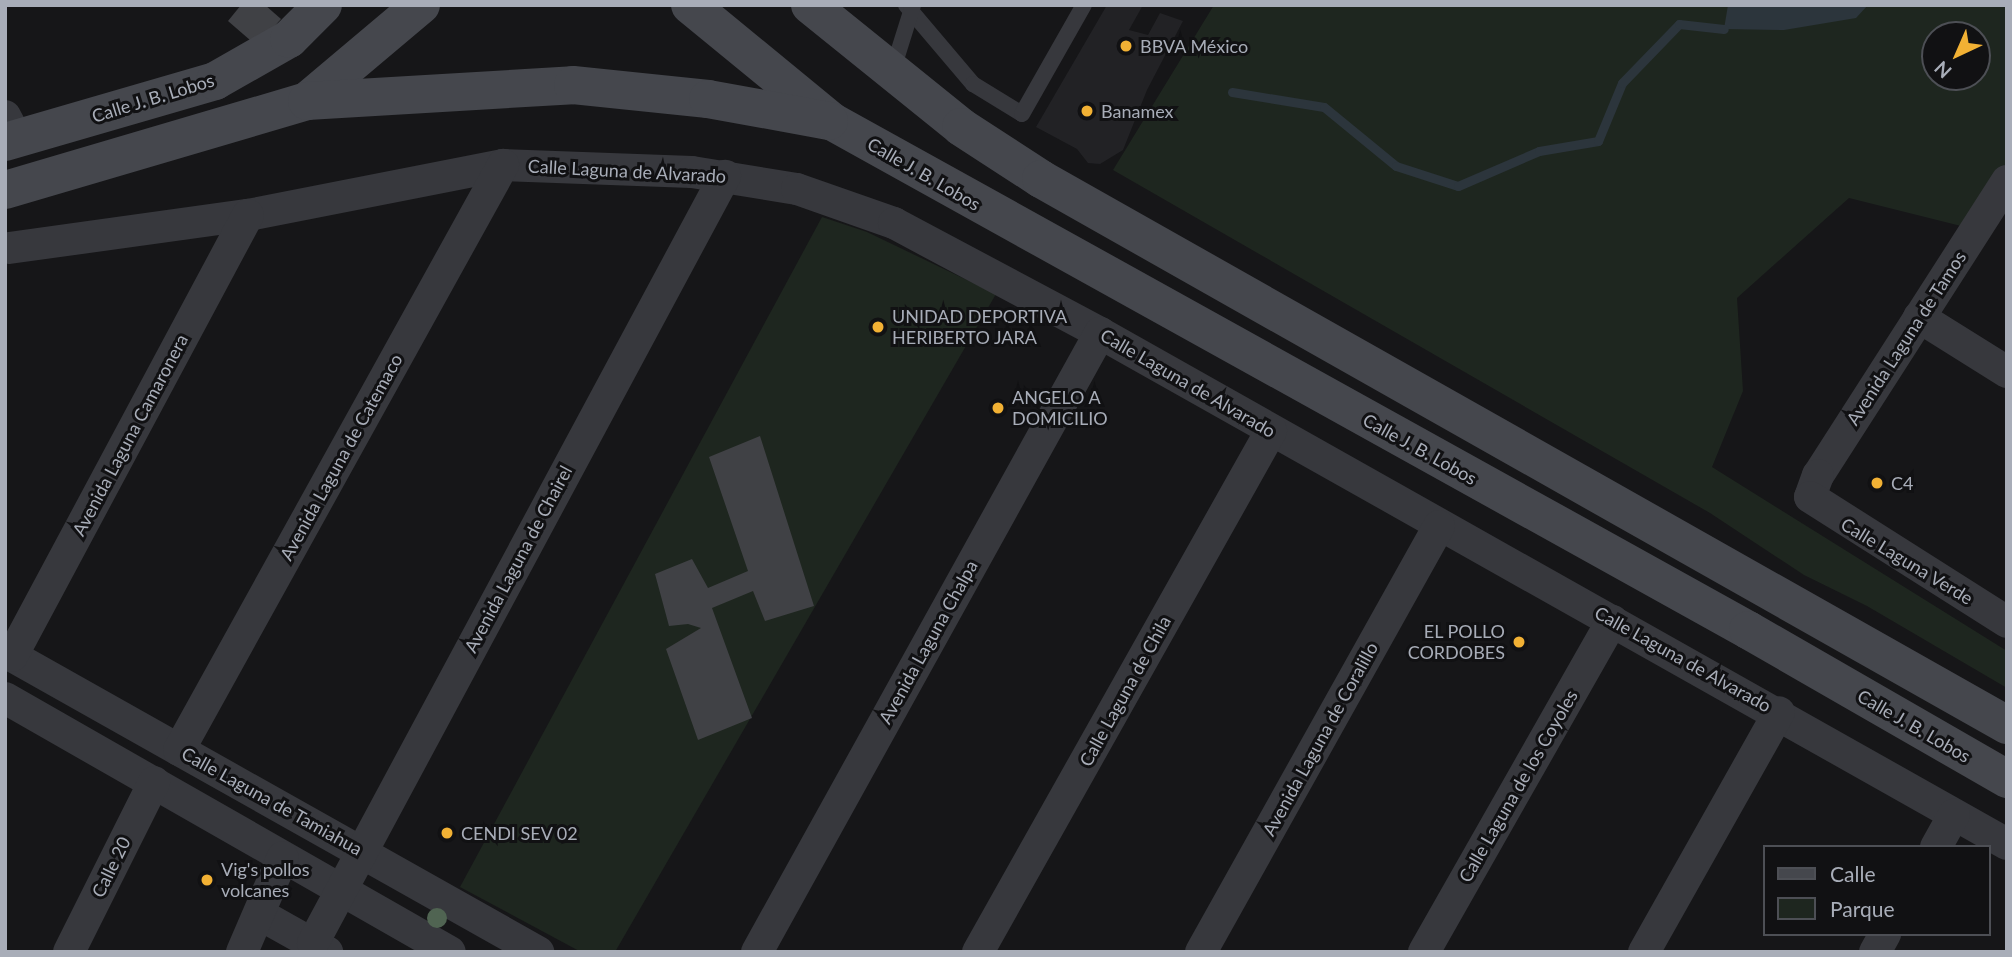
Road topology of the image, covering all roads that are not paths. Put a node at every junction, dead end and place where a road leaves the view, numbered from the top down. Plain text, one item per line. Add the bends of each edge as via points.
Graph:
1 (323, 5) edge
2 (421, 5) edge
3 (690, 5) edge
4 (810, 5) edge
5 (842, 5) edge
6 (1084, 5) edge
7 (910, 7) edge
8 (892, 72) junction
9 (307, 101) junction
10 (831, 121) junction
11 (9, 132) edge
12 (503, 164) junction
13 (725, 176) junction
14 (2007, 181) edge
15 (5, 190) edge
16 (248, 215) junction
17 (7, 249) edge
18 (1919, 317) junction
19 (1100, 333) junction
20 (2007, 372) edge
21 (1271, 431) junction
22 (1810, 497) joint
23 (1439, 526) junction
24 (1612, 621) junction
25 (2007, 622) edge
26 (8, 654) edge
27 (5, 698) edge
28 (1779, 712) junction
29 (2007, 725) edge
30 (179, 750) junction
31 (2007, 779) edge
32 (153, 782) junction
33 (1954, 815) junction
34 (2007, 844) edge
35 (1937, 845) edge
36 (362, 851) junction
37 (283, 857) junction
38 (340, 889) junction
39 (261, 915) junction
40 (1884, 936) edge
41 (320, 948) edge
42 (69, 952) edge
43 (242, 952) edge
44 (450, 952) edge
45 (538, 952) edge
46 (757, 952) edge
47 (978, 952) edge
48 (1201, 952) edge
49 (1424, 952) edge
50 (1644, 952) edge
51 (1875, 952) edge

1 - 11 main road, Calle J. B. Lobos via 289,39 215,81
2 - 9 main road
3 - 10 main road
4 - 8 main road
5 - 8 main road
6 - 7 lane via 1022,114 973,84
7 - 8 lane
8 - 29 main road via 961,127 1041,179
9 - 10 main road via 573,85 708,99
9 - 15 main road
10 - 31 main road, Calle J. B. Lobos via 1748,630
12 - 13 street, Calle Laguna de Alvarado
12 - 16 street, Calle Laguna de Alvarado
12 - 30 street, Avenida Laguna de Catemaco
13 - 19 street, Calle Laguna de Alvarado via 797,189 894,223
13 - 36 street, Avenida Laguna de Chairel
14 - 18 street, Avenida Laguna de Tamos
16 - 17 street, Calle Laguna de Alvarado
16 - 26 street, Avenida Laguna Camaronera
18 - 20 street
18 - 22 street, Avenida Laguna de Tamos via 1818,475
19 - 21 street, Calle Laguna de Alvarado
19 - 46 street, Avenida Laguna Chalpa
21 - 23 street, Calle Laguna de Alvarado
21 - 47 street, Calle Laguna de Chila
22 - 25 street, Calle Laguna Verde
23 - 24 street, Calle Laguna de Alvarado
23 - 48 street, Avenida Laguna de Coralillo
24 - 28 street, Calle Laguna de Alvarado
24 - 49 street, Calle Laguna de los Coyoles
26 - 30 street, Calle Laguna de Tamiahua
27 - 32 street
28 - 33 street, Calle Laguna de Alvarado
28 - 50 street
30 - 36 street, Calle Laguna de Tamiahua
32 - 37 street
32 - 42 street, Calle 20
33 - 34 street, Calle Laguna de Alvarado
33 - 35 street
36 - 38 street, Avenida Laguna de Chairel
36 - 45 street, Calle Laguna de Tamiahua
37 - 38 street
37 - 39 street
38 - 41 street, Avenida Laguna de Chairel
38 - 44 street
39 - 41 street
39 - 43 street
40 - 51 street

